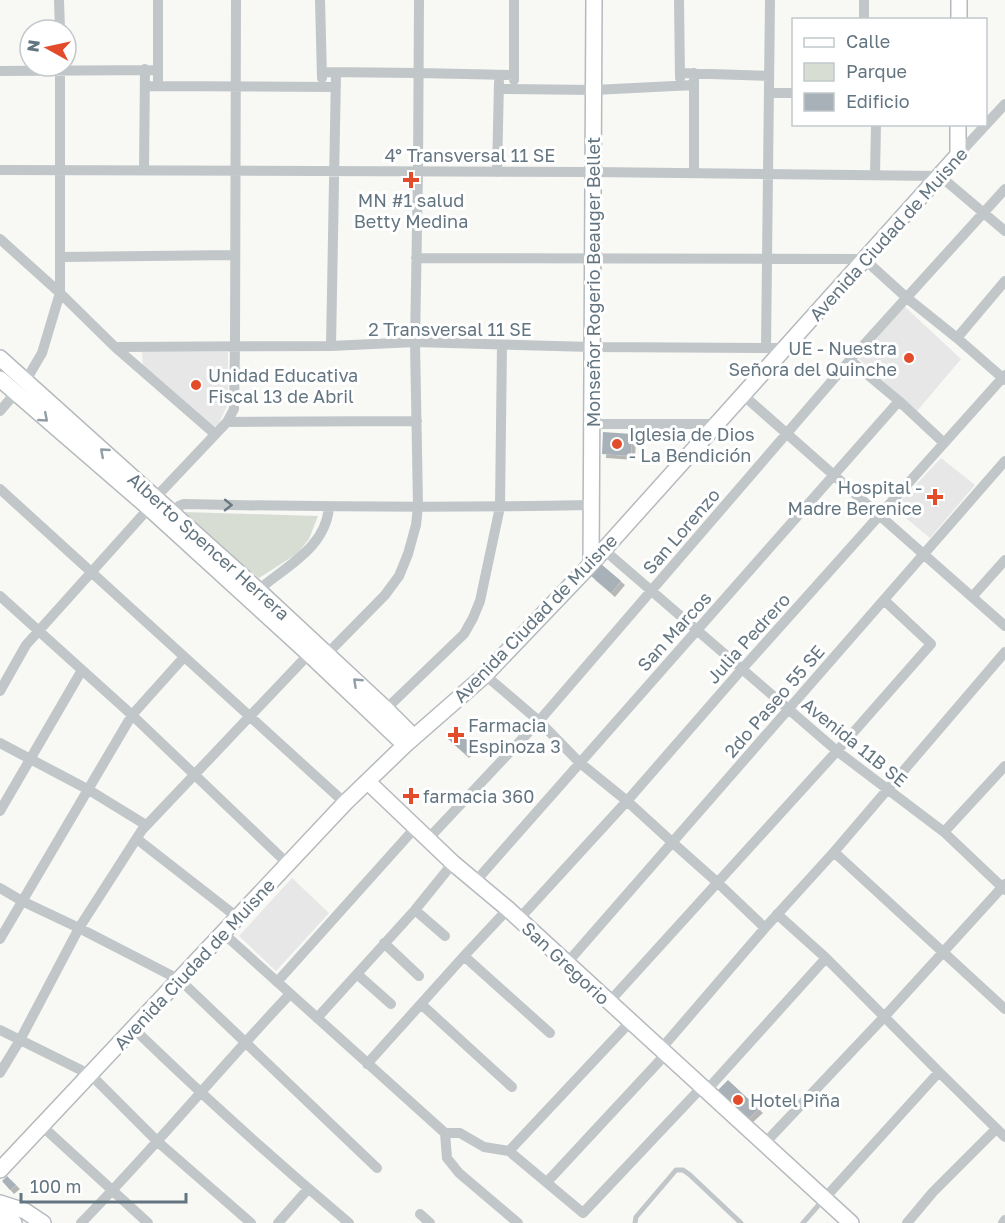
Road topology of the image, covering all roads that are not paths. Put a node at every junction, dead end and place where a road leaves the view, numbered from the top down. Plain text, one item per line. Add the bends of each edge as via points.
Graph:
1 (59, 0) edge
2 (158, 0) edge
3 (236, 0) edge
4 (320, 0) edge
5 (419, 0) edge
6 (514, 0) edge
7 (594, 0) edge
8 (679, 0) edge
9 (770, 0) edge
10 (864, 0) edge
11 (959, 0) edge
12 (60, 18) edge
13 (864, 18) edge
14 (959, 18) edge
15 (78, 68) edge
16 (145, 69) junction
17 (18, 70) edge
18 (158, 70) junction
19 (0, 71) edge
20 (322, 72) junction
21 (336, 73) junction
22 (419, 73) junction
23 (680, 73) junction
24 (694, 73) junction
25 (499, 75) junction
26 (514, 75) junction
27 (769, 76) junction
28 (60, 78) edge
29 (679, 85) junction
30 (694, 85) junction
31 (145, 86) junction
32 (158, 86) junction
33 (236, 86) junction
34 (322, 87) junction
35 (336, 87) junction
36 (499, 89) junction
37 (514, 89) junction
38 (594, 90) junction
39 (769, 93) junction
40 (792, 93) edge
41 (1005, 104) edge
42 (987, 124) edge
43 (876, 126) edge
44 (958, 126) edge
45 (985, 126) edge
46 (958, 155) junction
47 (0, 170) edge
48 (60, 170) junction
49 (144, 170) junction
50 (235, 171) junction
51 (334, 171) junction
52 (418, 171) junction
53 (497, 172) junction
54 (593, 172) junction
55 (694, 173) junction
56 (768, 174) junction
57 (875, 175) junction
58 (940, 176) junction
59 (1005, 189) edge
60 (984, 214) junction
61 (1005, 231) edge
62 (0, 239) edge
63 (235, 255) junction
64 (61, 257) junction
65 (416, 258) junction
66 (767, 258) junction
67 (592, 259) junction
68 (864, 260) junction
69 (1005, 281) edge
70 (60, 293) junction
71 (907, 298) junction
72 (957, 338) junction
73 (415, 342) junction
74 (502, 345) junction
75 (331, 346) junction
76 (116, 347) junction
77 (235, 347) junction
78 (592, 347) junction
79 (766, 348) junction
80 (785, 348) junction
81 (0, 358) edge
82 (850, 360) junction
83 (1004, 378) edge
84 (0, 380) edge
85 (20, 388) junction
86 (742, 395) junction
87 (898, 401) junction
88 (0, 411) edge
89 (417, 421) junction
90 (226, 422) junction
91 (591, 424) junction
92 (716, 424) junction
93 (215, 434) junction
94 (787, 434) junction
95 (944, 443) junction
96 (1005, 461) edge
97 (833, 475) junction
98 (0, 489) edge
99 (152, 503) junction
100 (591, 505) junction
101 (418, 506) junction
102 (329, 507) junction
103 (500, 507) junction
104 (172, 512) junction
105 (880, 516) junction
106 (603, 549) junction
107 (924, 555) junction
108 (1005, 560) edge
109 (591, 564) junction
110 (92, 572) junction
111 (262, 587) dead end
112 (651, 591) junction
113 (0, 596) edge
114 (972, 597) junction
115 (884, 600) junction
116 (1005, 626) edge
117 (697, 630) junction
118 (39, 631) junction
119 (1005, 652) edge
120 (309, 654) junction
121 (327, 654) junction
122 (184, 657) junction
123 (742, 669) junction
124 (82, 670) junction
125 (485, 675) junction
126 (0, 691) edge
127 (386, 709) junction
128 (788, 709) junction
129 (132, 715) junction
130 (250, 716) junction
131 (539, 721) junction
132 (409, 741) junction
133 (0, 742) edge
134 (837, 751) junction
135 (30, 758) junction
136 (579, 762) junction
137 (1005, 766) edge
138 (194, 774) junction
139 (368, 782) junction
140 (887, 789) junction
141 (89, 790) junction
142 (627, 801) junction
143 (345, 803) junction
144 (0, 811) edge
145 (147, 825) junction
146 (415, 828) junction
147 (944, 832) junction
148 (138, 838) junction
149 (428, 839) junction
150 (672, 843) junction
151 (834, 852) junction
152 (287, 863) junction
153 (453, 863) junction
154 (475, 882) junction
155 (718, 883) junction
156 (1004, 887) edge
157 (0, 888) edge
158 (22, 901) junction
159 (415, 910) junction
160 (514, 914) junction
161 (777, 914) junction
162 (237, 917) junction
163 (79, 928) junction
164 (765, 928) junction
165 (223, 933) junction
166 (445, 936) dead end
167 (0, 939) edge
168 (384, 944) junction
169 (943, 953) junction
170 (464, 956) junction
171 (826, 958) junction
172 (567, 963) junction
173 (357, 974) junction
174 (419, 976) dead end
175 (180, 980) junction
176 (277, 982) junction
177 (290, 994) junction
178 (609, 1002) junction
179 (391, 1004) dead end
180 (421, 1004) junction
181 (1005, 1009) edge
182 (885, 1016) junction
183 (316, 1018) junction
184 (631, 1022) junction
185 (134, 1029) junction
186 (0, 1030) edge
187 (550, 1033) dead end
188 (21, 1040) junction
189 (246, 1041) junction
190 (664, 1052) junction
191 (367, 1064) junction
192 (939, 1072) junction
193 (0, 1073) edge
194 (91, 1075) junction
195 (512, 1087) dead end
196 (704, 1089) junction
197 (200, 1093) junction
198 (42, 1126) junction
199 (996, 1128) junction
200 (445, 1133) junction
201 (1005, 1137) edge
202 (158, 1142) junction
203 (764, 1144) junction
204 (509, 1151) junction
205 (377, 1168) dead end
206 (0, 1170) edge
207 (548, 1182) junction
208 (308, 1189) junction
209 (112, 1191) junction
210 (824, 1199) junction
211 (0, 1203) edge
212 (420, 1214) dead end
213 (0, 1217) edge
214 (510, 1220) edge
215 (14, 1223) edge
216 (43, 1223) edge
217 (81, 1223) edge
218 (147, 1223) edge
219 (250, 1223) edge
220 (278, 1223) edge
221 (349, 1223) edge
222 (430, 1223) edge
223 (635, 1223) edge
224 (741, 1223) edge
225 (803, 1223) edge
226 (851, 1223) edge
227 (907, 1223) edge

1 - 12 street
2 - 18 street
3 - 33 street
4 - 20 street
5 - 22 street
6 - 26 street
7 - 38 street, Monseñor Rogerio Beauger Bellet
8 - 23 street
9 - 27 street
10 - 13 street
11 - 14 street
15 - 16 street
16 - 18 street
16 - 31 street
17 - 19 street
18 - 32 street
20 - 21 street
20 - 34 street
21 - 22 street
21 - 35 street
22 - 25 street
22 - 52 street
23 - 24 street
23 - 29 street
24 - 27 street
24 - 30 street
25 - 26 street
25 - 36 street
26 - 37 street
27 - 39 street
28 - 48 street
29 - 30 street
29 - 38 street
30 - 55 street
31 - 32 street
31 - 49 street
32 - 33 street
33 - 34 street
33 - 50 street
34 - 35 street
35 - 51 street
36 - 37 street
36 - 53 street
37 - 38 street
38 - 54 street, Monseñor Rogerio Beauger Bellet
39 - 40 street
39 - 56 street
41 - 42 street, Avenida Ciudad de Muisne
43 - 57 street
44 - 46 street
45 - 46 street, Avenida Ciudad de Muisne
46 - 58 street, Avenida Ciudad de Muisne
47 - 48 street, 4° Transversal 11 SE
48 - 49 street, 4° Transversal 11 SE
48 - 64 street
49 - 50 street, 4° Transversal 11 SE
50 - 51 street, 4° Transversal 11 SE
50 - 63 street
51 - 52 street, 4° Transversal 11 SE
51 - 75 street
52 - 53 street, 4° Transversal 11 SE
52 - 65 street
53 - 54 street, 4° Transversal 11 SE
54 - 55 street, 4° Transversal 11 SE
54 - 67 street, Monseñor Rogerio Beauger Bellet
55 - 56 street, 4° Transversal 11 SE
56 - 57 street, 4° Transversal 11 SE
56 - 66 street
57 - 58 street, 4° Transversal 11 SE
58 - 60 street
58 - 68 street, Avenida Ciudad de Muisne
59 - 60 street, San Lorenzo
60 - 61 street
60 - 71 street, San Lorenzo
62 - 70 street
63 - 64 street
63 - 77 street
64 - 70 street
65 - 67 street
65 - 73 street
66 - 67 street
66 - 68 street
66 - 79 street
67 - 78 street, Monseñor Rogerio Beauger Bellet
68 - 71 street
68 - 80 street, Avenida Ciudad de Muisne
69 - 72 street
70 - 76 street
70 - 85 street via 42,353
71 - 72 street
71 - 82 street, San Lorenzo
72 - 83 street
73 - 74 street, 2 Transversal 11 SE
73 - 75 street, 2 Transversal 11 SE
73 - 89 street
74 - 78 street, 2 Transversal 11 SE
74 - 103 street
75 - 77 street, 2 Transversal 11 SE
76 - 77 street, 2 Transversal 11 SE
76 - 93 street
77 - 90 street via 234,409
78 - 79 street, 2 Transversal 11 SE
78 - 91 street, Monseñor Rogerio Beauger Bellet
79 - 80 street, 2 Transversal 11 SE
80 - 86 street, Avenida Ciudad de Muisne
81 - 85 street, Alberto Spencer Herrera
82 - 87 street
82 - 94 street, San Lorenzo
83 - 95 street, Julia Pedrero
84 - 85 street, Alberto Spencer Herrera
85 - 88 street
85 - 99 street, Alberto Spencer Herrera
86 - 92 street, Avenida Ciudad de Muisne
86 - 94 street
87 - 95 street
87 - 97 street, San Marcos
89 - 90 street
89 - 101 street
90 - 93 street
91 - 92 street
91 - 100 street, Monseñor Rogerio Beauger Bellet
92 - 106 street, Avenida Ciudad de Muisne
93 - 99 street
94 - 97 street
94 - 112 street, San Lorenzo
95 - 105 street, Julia Pedrero
96 - 107 street, 2do Paseo 55 SE
97 - 105 street
97 - 117 street, San Marcos
98 - 110 street
99 - 104 street, Alberto Spencer Herrera
99 - 110 street
99 - 120 street, Alberto Spencer Herrera
100 - 103 street
100 - 109 street, Monseñor Rogerio Beauger Bellet
101 - 102 street
101 - 103 street
101 - 121 street via 416,525 399,576
104 -> 102 street via 184,504
102 - 111 street via 317,541
103 - 127 street via 480,601 464,634
104 - 121 street, Alberto Spencer Herrera
105 - 107 street
105 - 123 street, Julia Pedrero
106 - 109 street, Avenida Ciudad de Muisne
106 - 112 street, Avenida 11B SE
107 - 114 street
107 - 115 street, 2do Paseo 55 SE
108 - 114 street
109 - 125 street, Avenida Ciudad de Muisne
110 - 118 street
110 - 122 street
112 - 117 street, Avenida 11B SE
112 - 131 street, San Lorenzo
113 - 118 street
114 - 116 street
115 - 128 street, 2do Paseo 55 SE
115 - 134 street via 931,644
117 - 123 street, Avenida 11B SE
117 - 136 street, San Marcos
118 - 124 street
118 - 126 street via 26,645
119 - 140 street
120 - 130 street
120 - 132 street, Alberto Spencer Herrera
127 -> 121 street, Alberto Spencer Herrera
122 - 129 street
122 - 130 street
123 - 128 street, Avenida 11B SE
123 - 142 street, Julia Pedrero
124 - 129 street
124 - 135 street
125 - 131 street
125 - 132 street, Avenida Ciudad de Muisne
127 - 132 street, Alberto Spencer Herrera
128 - 134 street, Avenida 11B SE
128 - 150 street, 2do Paseo 55 SE
129 - 138 street
129 - 141 street
130 - 138 street
130 - 143 street
131 - 136 street
131 - 149 street, San Lorenzo
132 - 139 street, Avenida Ciudad de Muisne
133 - 135 street
134 - 140 street, Avenida 11B SE
134 - 155 street
135 - 141 street
135 - 144 street
136 - 142 street
136 - 154 street, San Marcos
137 - 147 street
138 - 145 street
138 - 152 street
139 - 143 street, Avenida Ciudad de Muisne
139 - 146 street, San Gregorio
140 - 147 street, Avenida 11B SE
140 - 151 street
141 - 145 street
141 - 158 street
142 - 150 street
142 - 160 street, Julia Pedrero
143 - 152 street, Avenida Ciudad de Muisne
145 - 148 street
146 - 149 street, San Gregorio
146 - 176 street
147 - 156 street, Avenida 11B SE
148 - 162 street
148 - 163 street
149 - 153 street, San Gregorio
150 - 155 street
150 - 172 street, 2do Paseo 55 SE
151 - 161 street
151 - 169 street
152 - 162 street, Avenida Ciudad de Muisne
153 - 154 street, San Gregorio
153 - 159 street
154 - 160 street, San Gregorio
155 - 164 street
155 - 178 street
156 - 169 street
157 - 158 street
158 - 163 street
158 - 167 street
159 - 166 street
159 - 168 street
160 - 170 street, Julia Pedrero
160 - 172 street, San Gregorio
161 - 164 street
161 - 171 street
162 - 165 street, Avenida Ciudad de Muisne
163 - 175 street
163 - 188 street
164 - 190 street
165 - 175 street, Avenida Ciudad de Muisne
165 - 176 street
168 - 173 street
168 - 174 street
169 - 181 street
169 - 182 street
170 - 180 street, Julia Pedrero
170 - 187 street
171 - 182 street
171 - 196 street
172 - 178 street, San Gregorio
173 - 179 street
173 - 183 street
175 - 185 street, Avenida Ciudad de Muisne
175 - 189 street
176 - 177 street
177 - 183 street
177 - 189 street
178 - 184 street, San Gregorio
180 - 191 street, Julia Pedrero
180 - 195 street
182 - 192 street
182 - 203 street
183 - 191 street
184 - 190 street, San Gregorio
184 - 204 street
185 - 194 street, Avenida Ciudad de Muisne
185 - 197 street
186 - 188 street
188 - 193 street
188 - 194 street
189 - 197 street
189 - 205 street
190 - 196 street, San Gregorio
190 - 207 street
191 - 200 street
192 - 199 street
192 - 210 street
194 - 198 street, Avenida Ciudad de Muisne
194 - 202 street
196 - 203 street, San Gregorio
196 - 207 street via 583,1213
197 - 202 street
197 - 208 street
198 - 206 street, Avenida Ciudad de Muisne
198 - 209 street
199 - 201 street
199 - 227 street
200 - 204 street via 459,1133 484,1147
200 - 214 street via 447,1158
202 - 209 street
202 - 219 street
203 - 210 street
204 - 207 street
208 - 220 street
208 - 221 street
209 - 217 street
209 - 218 street
210 - 225 lane
210 - 226 street
211 - 216 street via 25,1211
212 - 222 street
213 - 215 street
223 - 224 lane via 676,1170 683,1170

